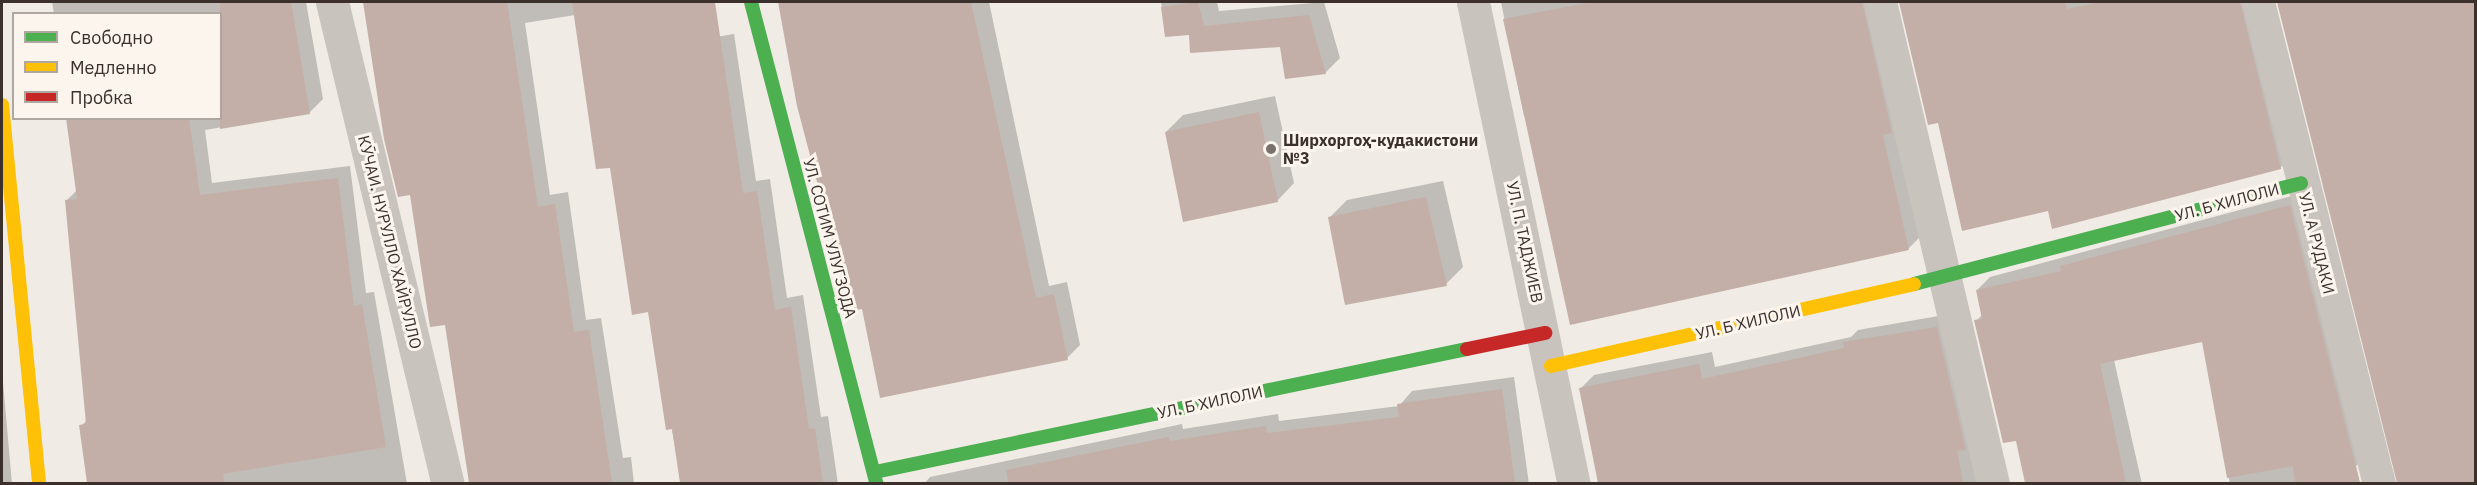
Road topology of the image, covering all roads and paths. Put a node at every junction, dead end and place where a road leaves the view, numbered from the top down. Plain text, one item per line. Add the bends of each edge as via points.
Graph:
1 (332, 2) edge
2 (751, 2) edge
3 (1473, 2) edge
4 (1880, 2) edge
5 (2258, 2) edge
6 (2, 108) edge
7 (2301, 183) junction
8 (1944, 277) junction
9 (1545, 333) junction
10 (1551, 366) junction
11 (876, 478) edge
12 (39, 483) edge
13 (448, 483) edge
14 (1574, 483) edge
15 (1993, 483) edge
16 (2379, 483) edge

1 - 13 street, КӮЧАИ. НУРУЛЛО ХАЙРУЛЛО
2 - 11 street, УЛ. СОТИМ УЛУГЗОДА
3 - 9 street, УЛ. П. ТАДЖИЕВ
4 - 8 street
5 - 7 street, УЛ. А РУДАКИ
6 - 12 street
7 - 8 street, УЛ. Б ХИЛОЛИ
7 - 16 street, УЛ. А РУДАКИ
8 - 10 street, УЛ. Б ХИЛОЛИ
8 - 15 street
9 - 10 street, УЛ. П. ТАДЖИЕВ
9 - 11 street, УЛ. Б ХИЛОЛИ
10 - 14 street, УЛ. П. ТАДЖИЕВ

